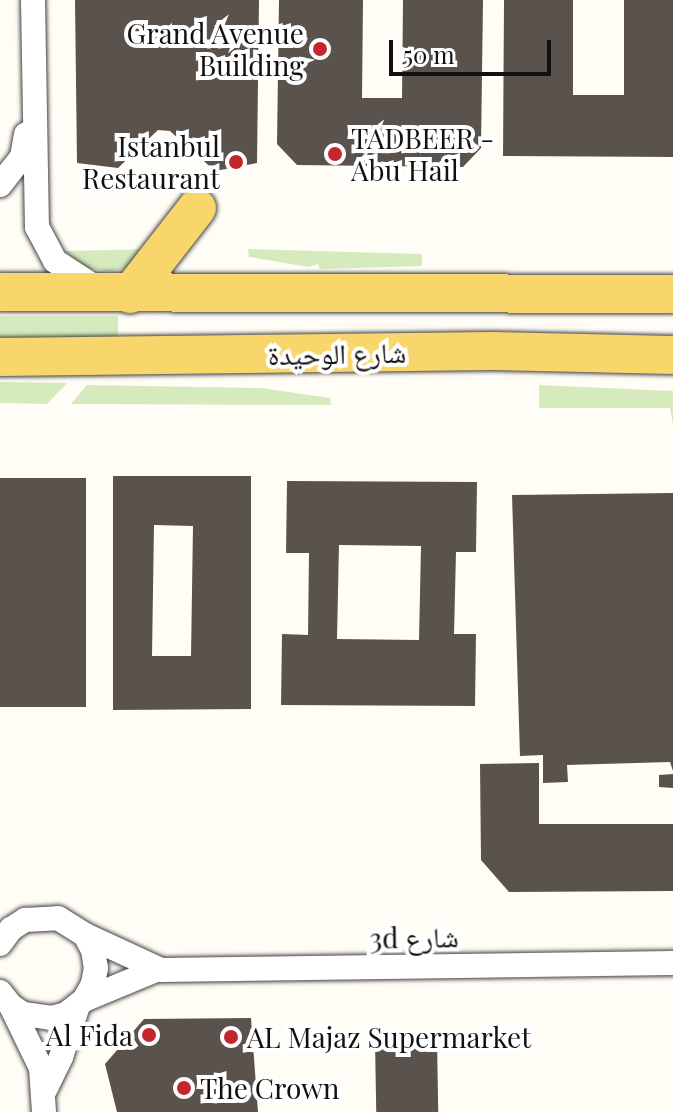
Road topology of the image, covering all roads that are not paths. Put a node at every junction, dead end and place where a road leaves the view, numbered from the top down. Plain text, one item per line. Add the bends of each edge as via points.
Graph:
1 (33, 0) edge
2 (32, 105) junction
3 (0, 185) edge
4 (197, 208) dead end
5 (0, 292) edge
6 (118, 294) junction
7 (673, 294) edge
8 (673, 355) edge
9 (0, 357) edge
10 (85, 935) junction
11 (4, 936) edge
12 (673, 963) edge
13 (156, 970) junction
14 (5, 1000) edge
15 (81, 1003) junction
16 (44, 1101) edge

1 - 2 street
2 - 3 street via 22,157
2 - 6 street via 34,206 40,236 55,261
4 - 6 main road
5 - 6 main road, شارع الوحيدة
6 - 7 main road, شارع الوحيدة
8 - 9 main road, شارع الوحيدة via 493,351
10 - 11 street, 3d شارع via 58,918 25,920
10 - 13 street, 3d شارع
10 - 15 street via 96,968
12 - 13 street, 3d شارع
13 - 15 street, 3d شارع
14 - 15 street, 3d شارع via 23,1014 52,1018
14 - 16 street via 33,1046
15 - 16 street

